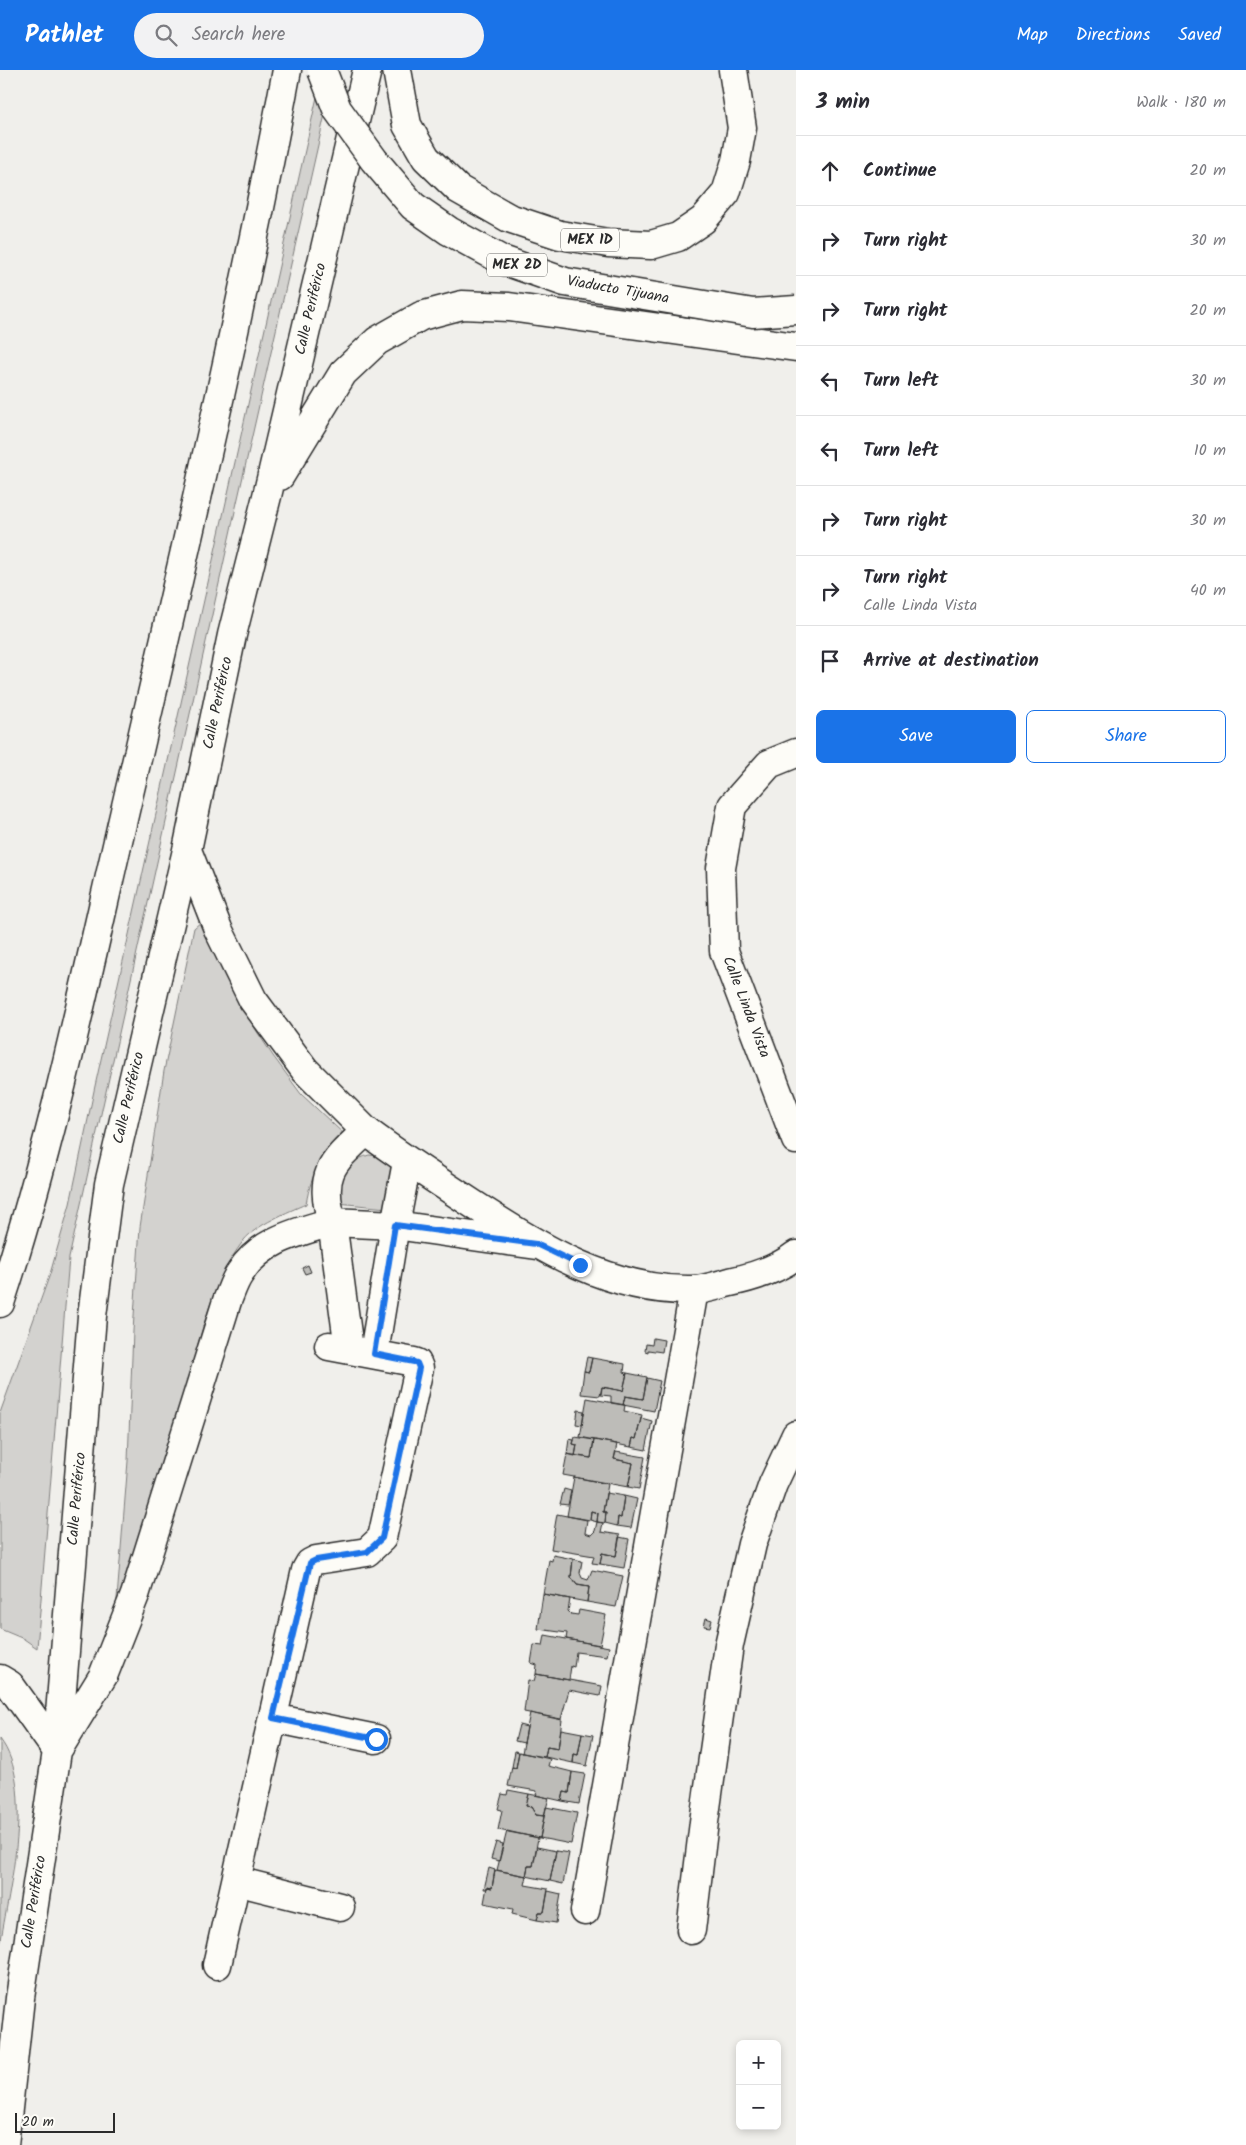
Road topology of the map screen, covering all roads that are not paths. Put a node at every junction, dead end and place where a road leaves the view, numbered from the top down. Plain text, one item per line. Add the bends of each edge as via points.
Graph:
1 (287, 70) edge
2 (322, 70) edge
3 (367, 70) edge
4 (397, 70) edge
5 (733, 70) edge
6 (796, 310) edge
7 (796, 347) edge
8 (267, 496) junction
9 (796, 753) edge
10 (187, 850) junction
11 (366, 1131) junction
12 (796, 1140) edge
13 (407, 1162) junction
14 (332, 1222) junction
15 (395, 1225) junction
16 (536, 1244) junction
17 (796, 1255) edge
18 (694, 1290) junction
19 (0, 1303) edge
20 (351, 1350) junction
21 (796, 1436) edge
22 (0, 1679) edge
23 (273, 1718) junction
24 (376, 1739) dead end
25 (57, 1751) junction
26 (236, 1881) junction
27 (340, 1907) dead end
28 (585, 1911) dead end
29 (691, 1930) dead end
30 (217, 1965) dead end
31 (4, 2145) edge

1 - 19 main road via 227,361 60,1094
2 - 6 main road, Viaducto Tijuana / MEX 2D, bridge via 337,109 374,160 414,206 449,231 502,260 565,282 753,313
3 - 8 main road, Calle Periférico
4 - 5 main road, MEX 1D via 407,126 426,158 458,189 509,218 560,236 651,245 678,237 703,220 726,193 742,128
7 - 8 main road via 509,306 462,305 421,316 377,342 343,372
8 - 10 main road, Calle Periférico via 232,635
9 - 12 main road, Calle Linda Vista via 769,764 732,806 721,868 724,951
10 - 11 main road via 218,929 253,1000 305,1070
10 - 25 main road, Calle Periférico via 109,1184 92,1316
11 - 13 main road
11 - 14 main road via 331,1168 326,1202
13 - 15 main road
13 - 16 main road
14 - 15 main road
14 - 20 main road
14 - 25 main road via 264,1247 240,1273 227,1301 135,1595 103,1676
15 - 16 main road
15 - 20 main road
16 - 18 main road via 615,1278 655,1288
17 - 18 main road via 782,1266 754,1276
18 - 28 main road
20 - 23 main road via 414,1362 419,1368 382,1538 367,1552 310,1563
21 - 29 main road via 773,1484 752,1544 730,1645
22 - 25 main road via 10,1685
23 - 24 main road
23 - 26 main road
25 - 31 main road, Calle Periférico via 20,1998
26 - 27 main road
26 - 30 main road

